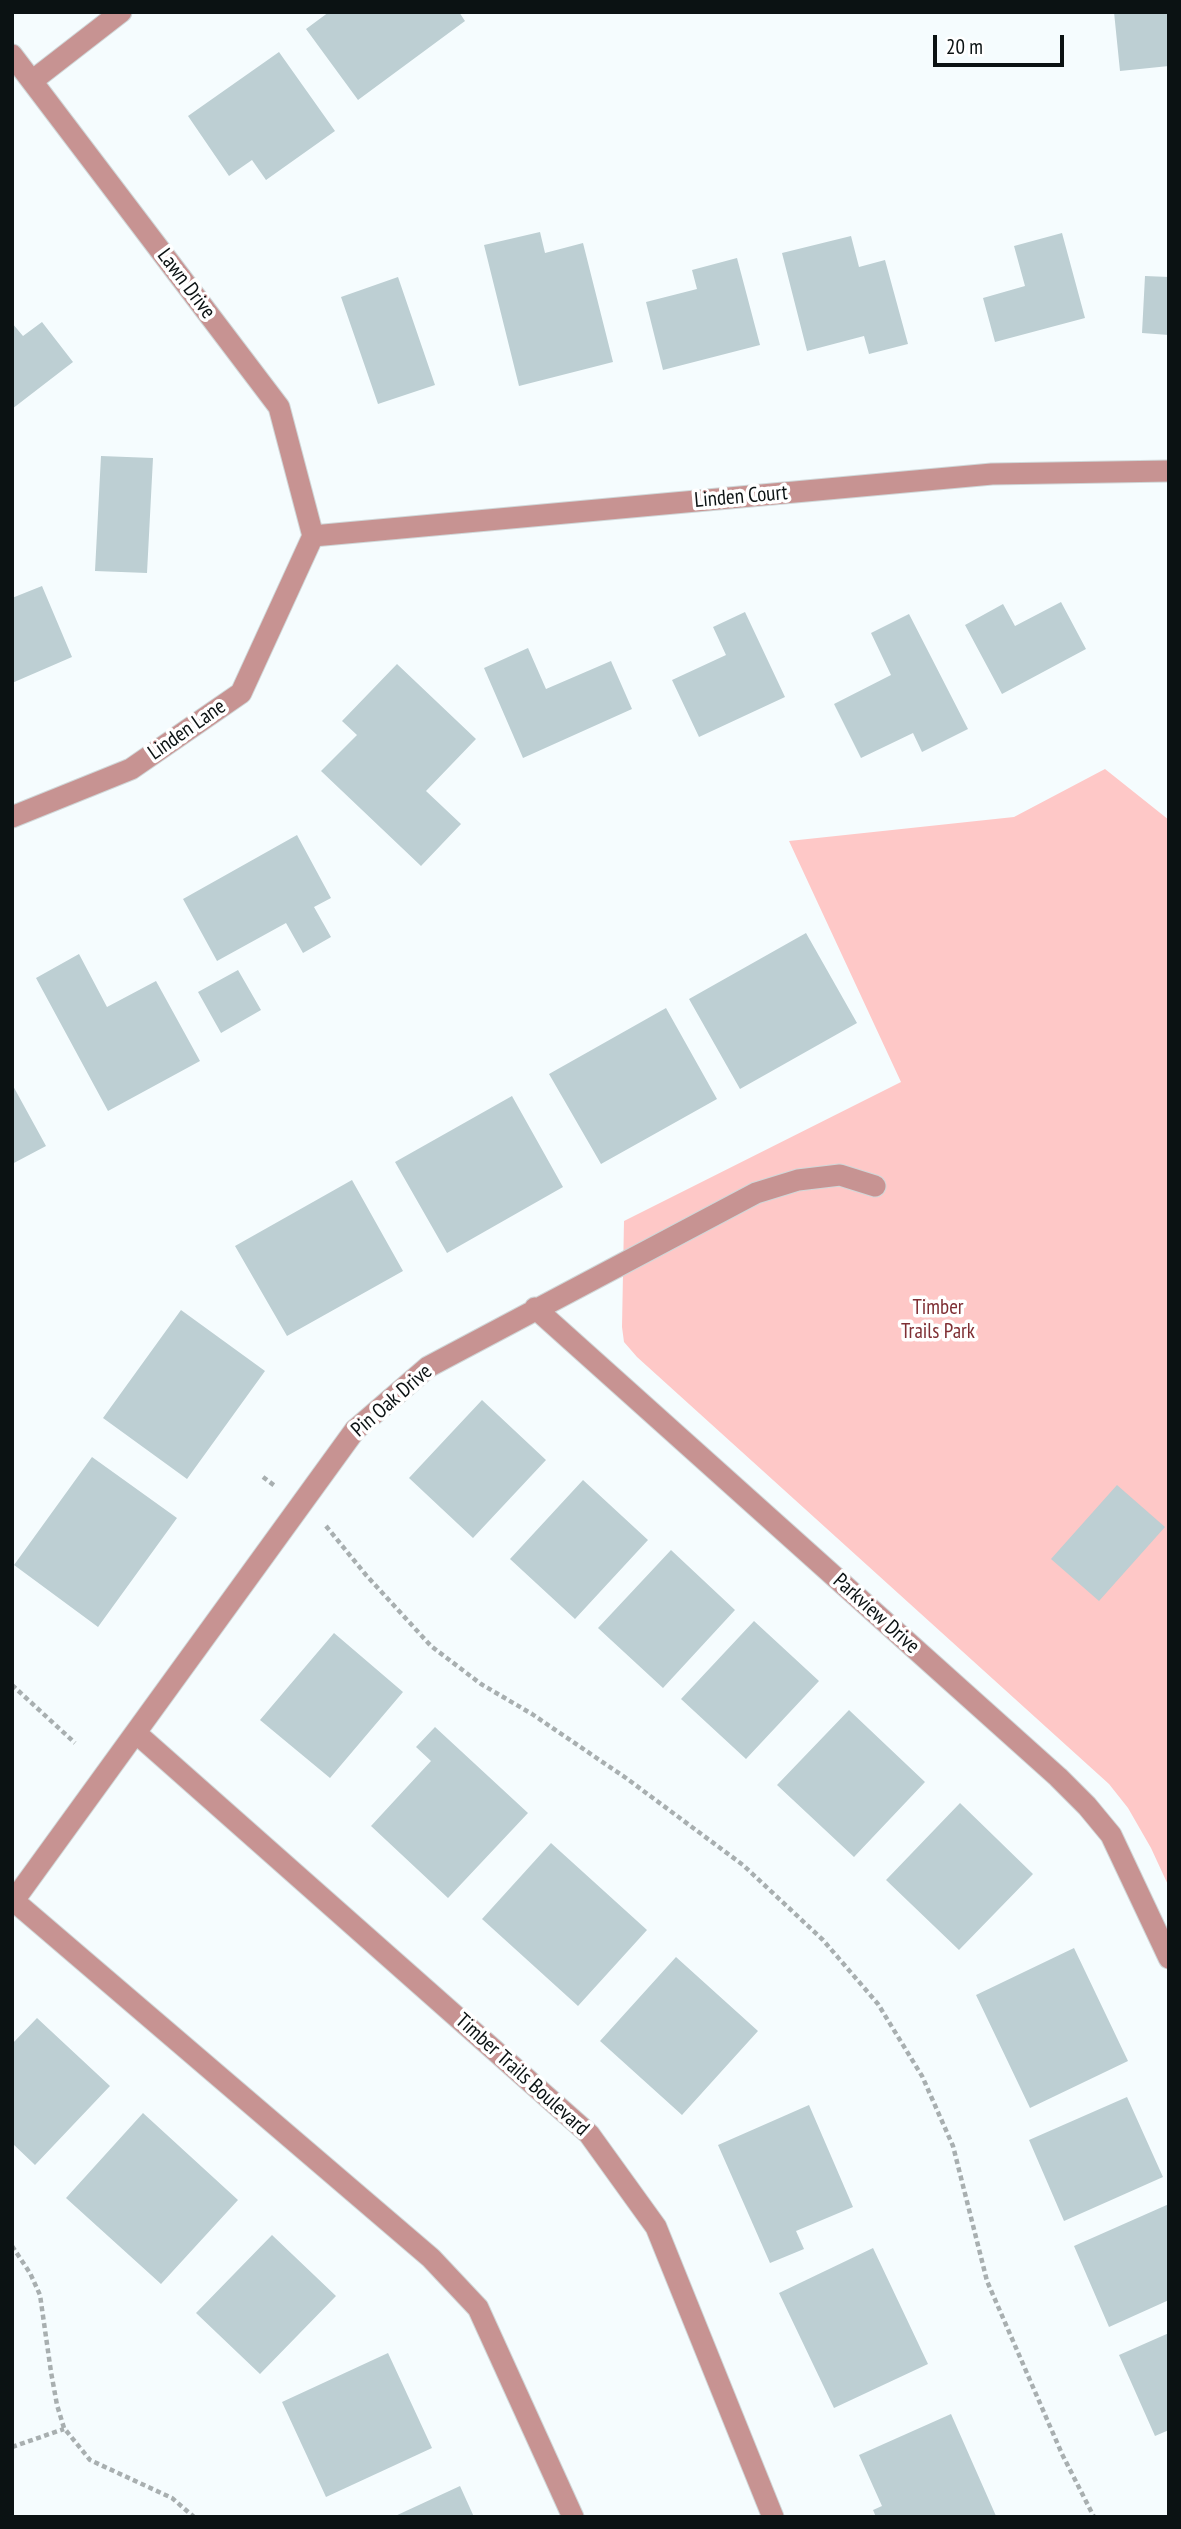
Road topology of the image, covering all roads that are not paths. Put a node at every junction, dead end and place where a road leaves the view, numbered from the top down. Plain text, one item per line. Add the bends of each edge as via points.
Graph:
1 (121, 12) edge
2 (12, 55) edge
3 (32, 81) junction
4 (1169, 471) edge
5 (313, 536) junction
6 (12, 817) edge
7 (874, 1186) dead end
8 (535, 1308) junction
9 (136, 1733) junction
10 (13, 1902) edge
11 (1169, 1958) edge
12 (573, 2517) edge
13 (773, 2517) edge

1 - 3 street
2 - 3 street, Lawn Drive
3 - 5 street, Lawn Drive via 279,407
4 - 5 street, Linden Court via 992,474
5 - 6 street, Linden Lane via 241,693 131,769
7 - 8 street, Pin Oak Drive via 840,1175 798,1180 756,1193
8 - 9 street, Pin Oak Drive via 428,1367 355,1430
8 - 11 street, Parkview Drive via 1087,1806 1111,1835
9 - 10 street, Pin Oak Drive
9 - 13 street, Timber Trails Boulevard via 589,2134 656,2227
10 - 12 street via 431,2258 478,2308

